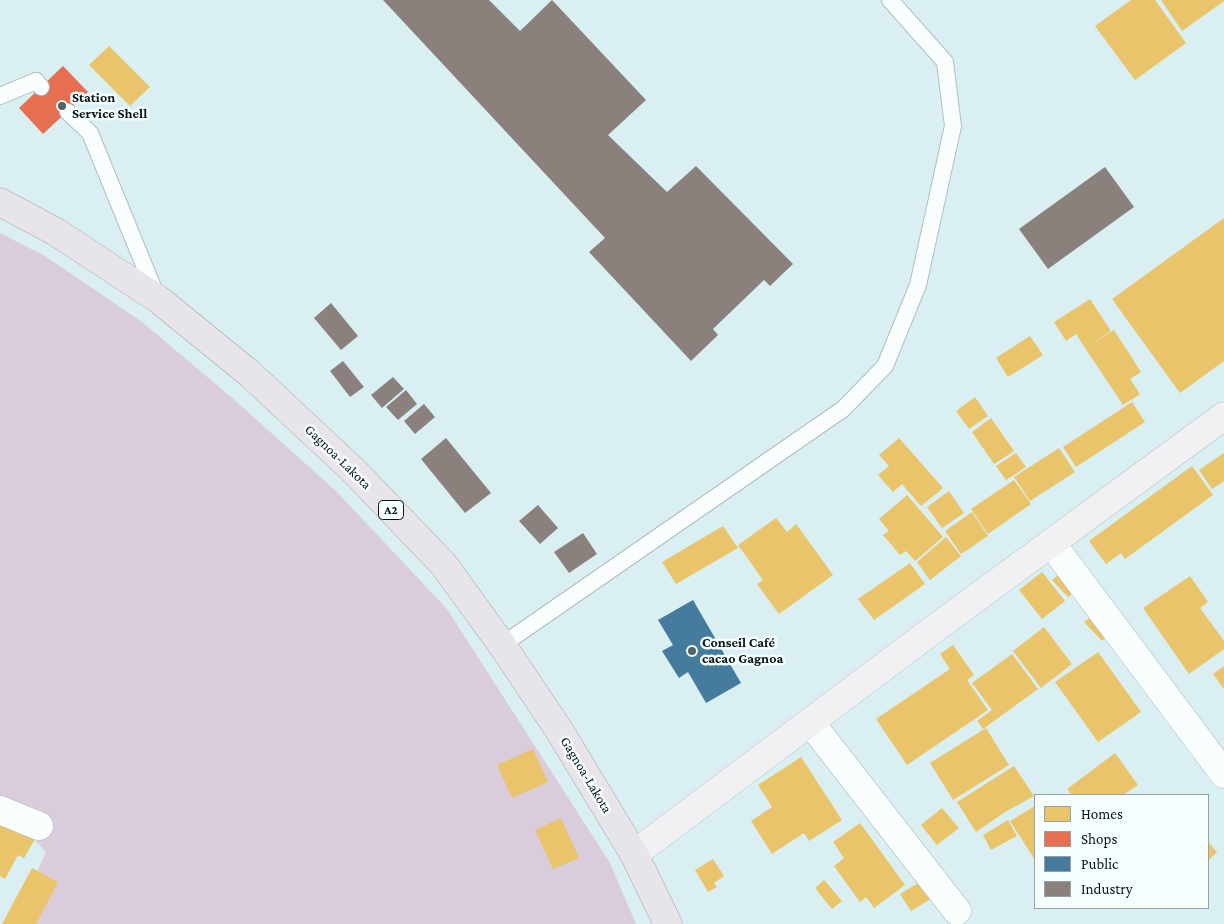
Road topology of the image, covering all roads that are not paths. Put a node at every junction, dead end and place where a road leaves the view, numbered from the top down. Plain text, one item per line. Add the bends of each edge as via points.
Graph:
1 (890, 0) edge
2 (42, 86) dead end
3 (0, 96) edge
4 (68, 112) dead end
5 (0, 202) edge
6 (158, 299) junction
7 (1224, 416) edge
8 (1051, 543) junction
9 (502, 645) junction
10 (810, 722) junction
11 (1224, 774) edge
12 (0, 810) edge
13 (39, 826) dead end
14 (634, 854) junction
15 (957, 912) dead end
16 (668, 924) edge

1 - 9 lane via 945,62 953,126 918,285 884,366 843,409
2 - 3 lane via 36,81
4 - 6 lane via 90,133
5 - 6 main road, Gagnoa-Lakota / A2 via 56,232
6 - 9 main road, Gagnoa-Lakota / A2 via 249,374 354,471 444,565
7 - 8 street
8 - 10 street
8 - 11 street
9 - 14 main road, Gagnoa-Lakota / A2 via 559,730
10 - 14 street
10 - 15 street
12 - 13 street
14 - 16 main road, Gagnoa-Lakota / A2

